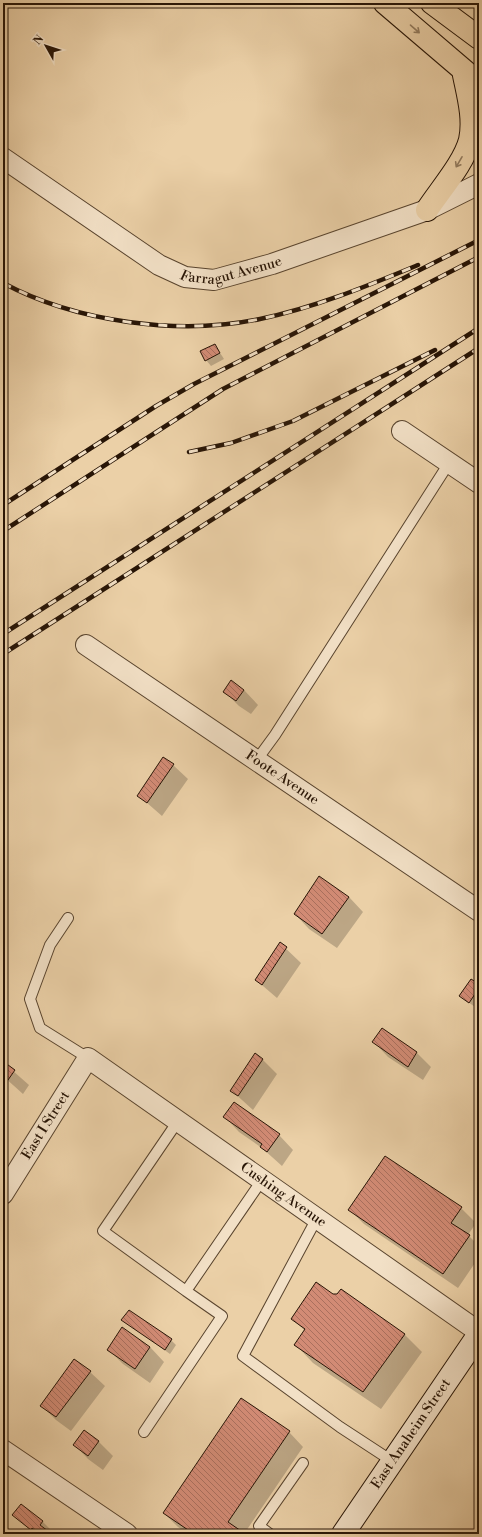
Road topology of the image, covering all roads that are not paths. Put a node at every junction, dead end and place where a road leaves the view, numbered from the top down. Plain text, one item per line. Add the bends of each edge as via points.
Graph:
1 (385, 3) edge
2 (432, 3) edge
3 (471, 27) edge
4 (479, 38) edge
5 (463, 70) junction
6 (479, 84) edge
7 (3, 158) edge
8 (479, 184) edge
9 (427, 210) junction
10 (402, 431) dead end
11 (449, 463) junction
12 (479, 483) edge
13 (86, 645) dead end
14 (256, 761) junction
15 (479, 911) edge
16 (68, 918) dead end
17 (88, 1058) junction
18 (178, 1121) junction
19 (262, 1180) junction
20 (3, 1194) edge
21 (317, 1218) junction
22 (186, 1291) junction
23 (479, 1333) edge
24 (144, 1432) dead end
25 (3, 1450) edge
26 (392, 1461) junction
27 (303, 1463) dead end
28 (256, 1530) edge
29 (127, 1534) edge
30 (270, 1534) edge
31 (343, 1534) edge

1 -> 5 highway
2 - 3 highway
3 - 4 highway
5 - 6 highway
5 -> 9 highway via 471,112 470,140 460,161
7 - 9 street, Farragut Avenue via 159,265 185,277 214,280 272,264
8 - 9 street, Farragut Avenue
10 - 11 street
11 - 12 street
11 - 14 lane
13 - 14 street, Foote Avenue
14 - 15 street, Foote Avenue
16 - 17 lane via 50,946 30,998 40,1028
17 - 18 street, Cushing Avenue
17 - 20 street, East I Street
18 - 19 street, Cushing Avenue
18 - 22 lane via 103,1231
19 - 21 street, Cushing Avenue
19 - 22 lane
21 - 23 street, Cushing Avenue
21 - 26 lane via 243,1356 340,1427
22 - 24 lane via 222,1316
23 - 26 main road, East Anaheim Street
25 - 29 street
26 - 31 main road, East Anaheim Street
27 - 28 lane
28 - 30 lane

